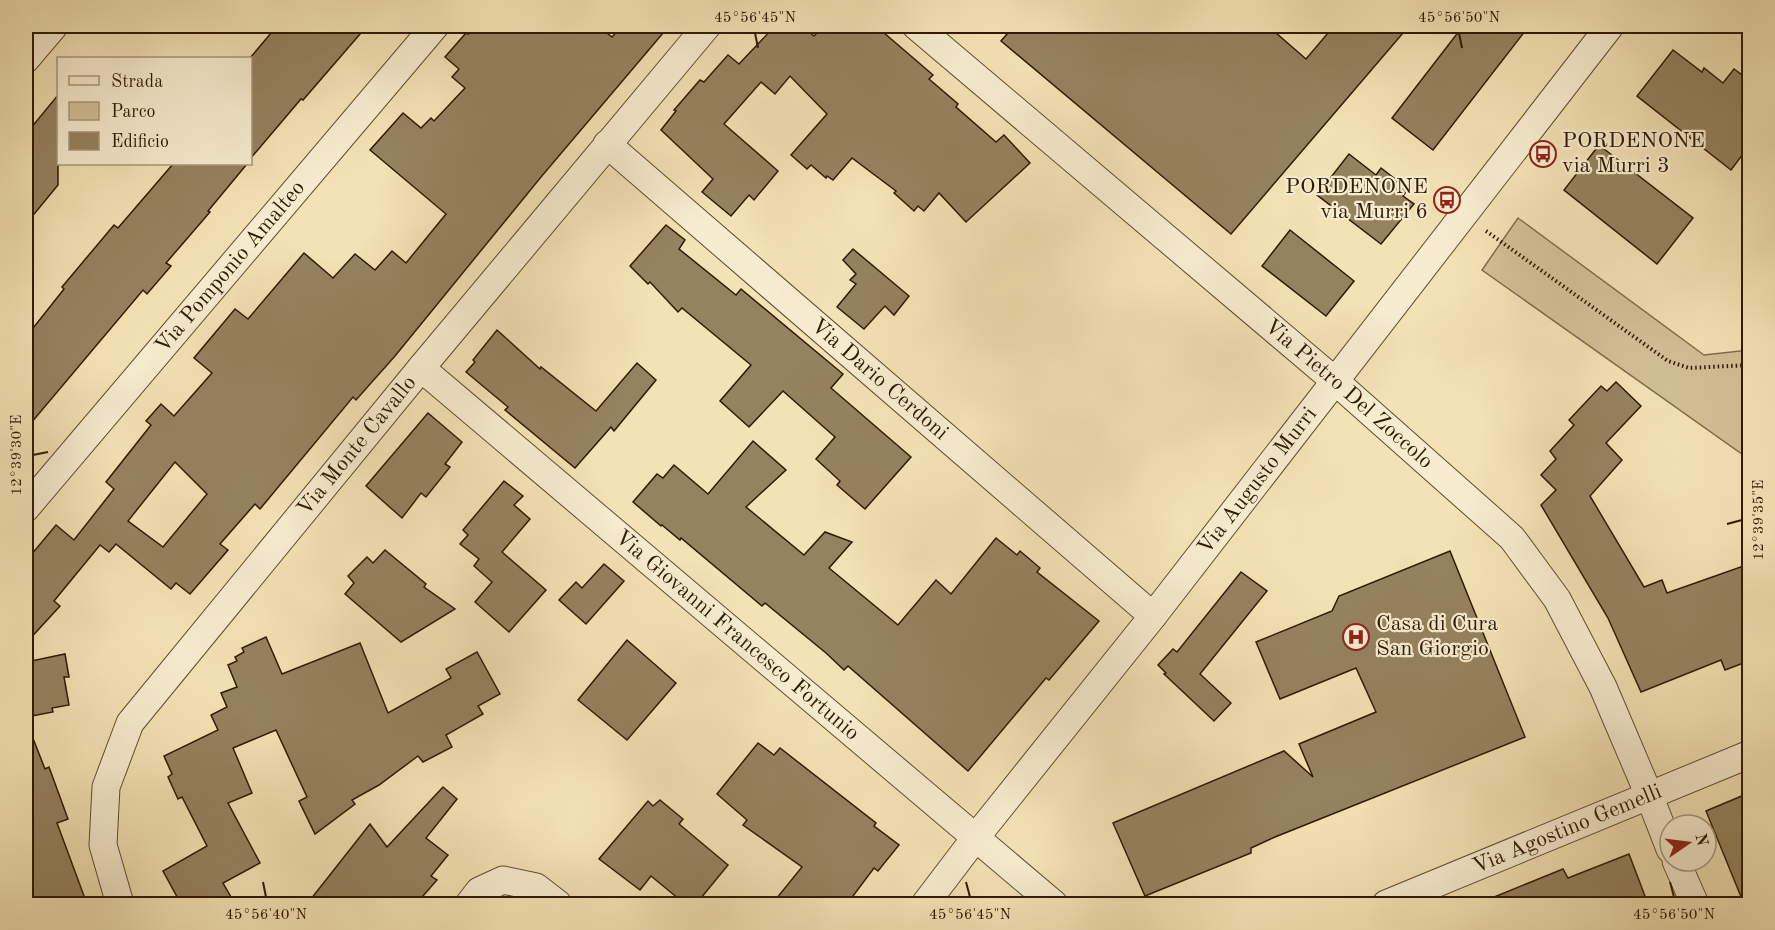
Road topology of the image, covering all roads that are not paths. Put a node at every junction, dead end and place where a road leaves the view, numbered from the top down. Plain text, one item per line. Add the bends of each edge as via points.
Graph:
1 (435, 26) edge
2 (707, 26) edge
3 (916, 26) edge
4 (1610, 26) edge
5 (607, 144) junction
6 (421, 368) junction
7 (1335, 381) junction
8 (26, 508) edge
9 (1153, 616) junction
10 (1749, 754) edge
11 (1649, 795) junction
12 (1658, 818) edge
13 (976, 837) junction
14 (1681, 873) edge
15 (120, 904) edge
16 (469, 904) edge
17 (558, 904) edge
18 (925, 904) edge
19 (1054, 904) edge
20 (1386, 904) edge
21 (1695, 904) edge

1 - 8 street, Via Pomponio Amalteo
2 - 5 street, Via Monte Cavallo
3 - 7 street, Via Pietro Del Zoccolo
4 - 7 street, Via Augusto Murri
5 - 6 street, Via Monte Cavallo
5 - 9 street, Via Dario Cerdoni
6 - 13 street, Via Giovanni Francesco Fortunio
6 - 15 street, Via Monte Cavallo via 130,723 106,787 103,845
7 - 9 street, Via Augusto Murri
7 - 11 street, Via Pietro Del Zoccolo via 1512,538 1557,599 1603,687
9 - 13 street, Via Augusto Murri
10 - 11 street, Via Agostino Gemelli
11 - 12 street, Via Pietro Del Zoccolo
11 - 20 street, Via Agostino Gemelli
13 - 18 street, Via Augusto Murri
13 - 19 street, Via Giovanni Francesco Fortunio
14 - 21 street
16 - 17 street via 479,891 503,880 536,887

